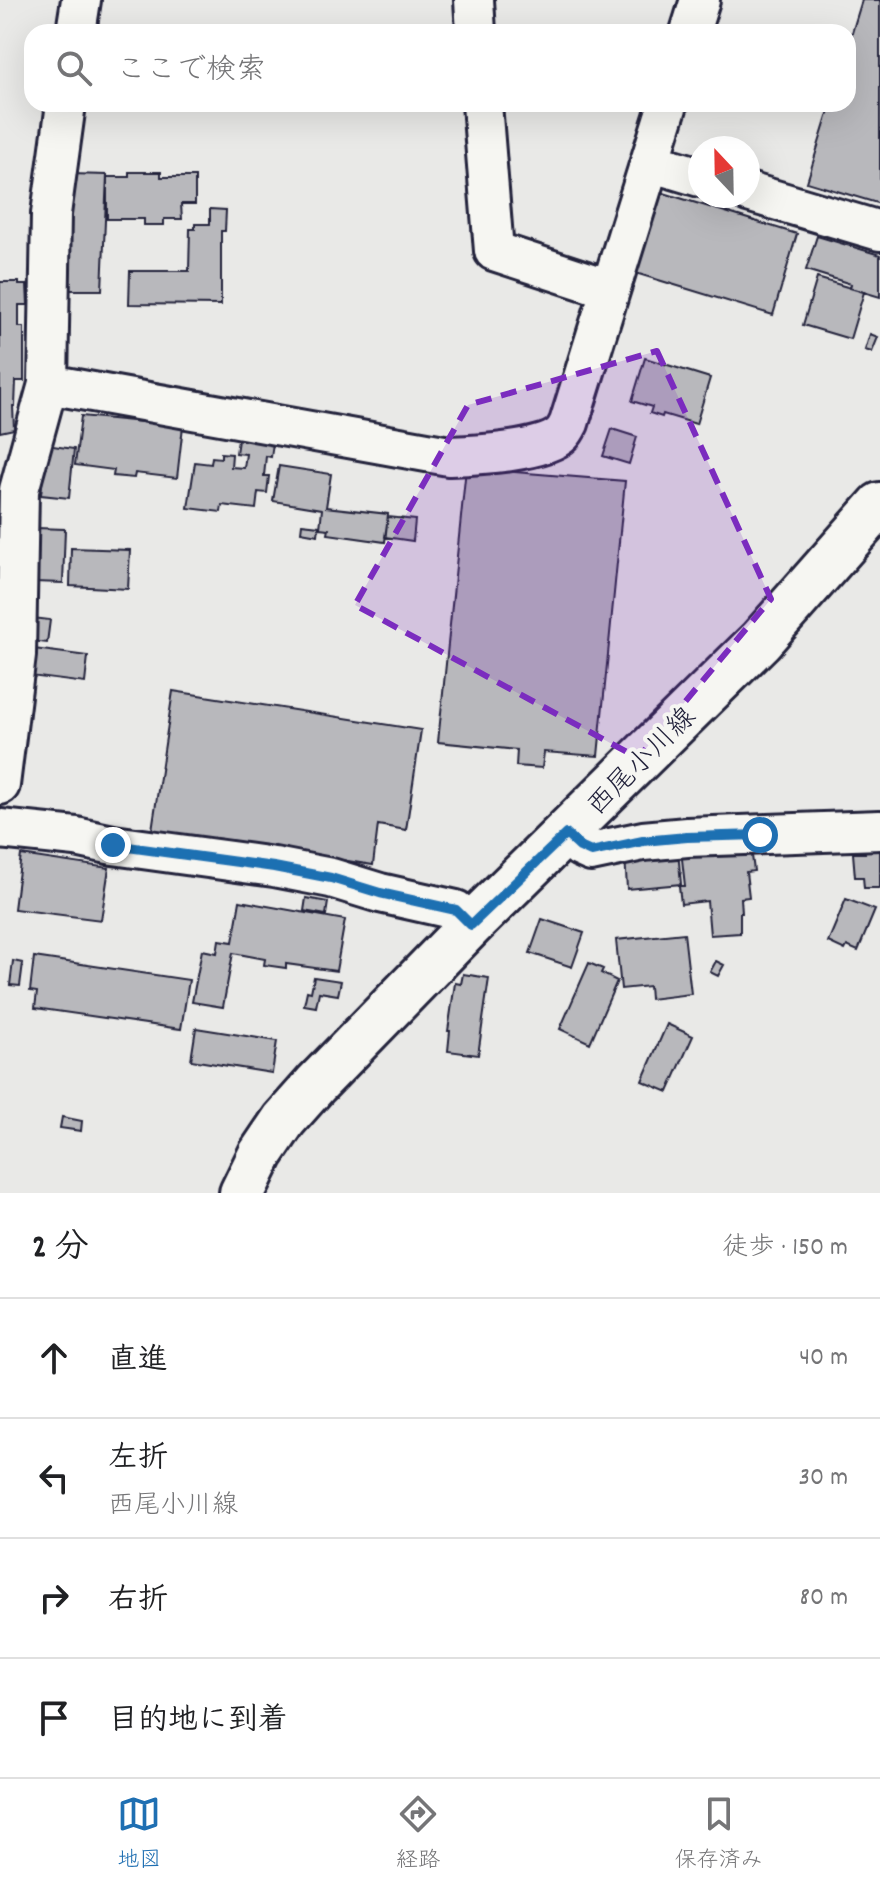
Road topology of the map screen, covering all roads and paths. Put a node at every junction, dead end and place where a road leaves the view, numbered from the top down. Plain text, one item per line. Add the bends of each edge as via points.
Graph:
1 (81, 0) edge
2 (474, 0) edge
3 (700, 0) edge
4 (77, 24) edge
5 (476, 24) edge
6 (692, 24) edge
7 (65, 112) edge
8 (483, 112) edge
9 (666, 112) edge
10 (650, 162) junction
11 (688, 173) edge
12 (760, 196) edge
13 (880, 231) edge
14 (610, 289) junction
15 (48, 384) junction
16 (880, 505) edge
17 (0, 785) edge
18 (0, 829) edge
19 (880, 830) edge
20 (566, 834) junction
21 (471, 925) junction
22 (242, 1193) edge

1 - 4 street
2 - 5 street
3 - 6 street
7 - 15 street via 51,214
8 - 14 street via 494,251
9 - 10 street
10 - 11 street
10 - 14 street
12 - 13 street
14 - 15 street via 569,423 562,435 544,445 449,456
15 - 17 street via 19,490 16,655
16 - 20 main road, 西尾小川線 via 761,640
18 - 21 street via 331,878 456,910
19 - 20 street via 687,837 591,852
20 - 21 main road, 西尾小川線
21 - 22 main road, 西尾小川線 via 284,1120

